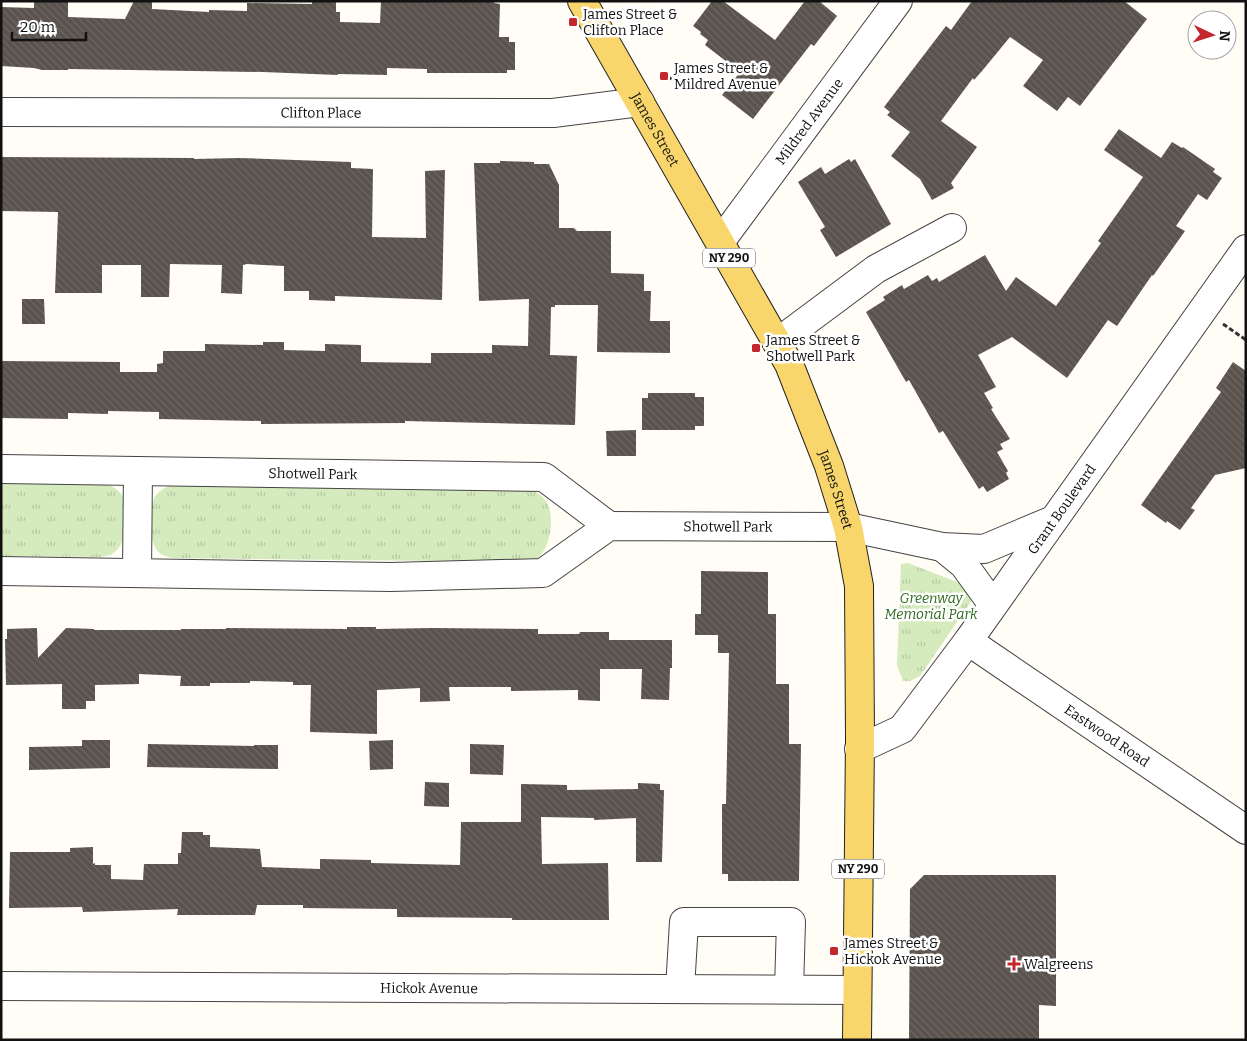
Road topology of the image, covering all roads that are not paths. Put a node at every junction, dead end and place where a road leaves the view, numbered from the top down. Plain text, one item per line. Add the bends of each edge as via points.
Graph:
1 (582, 1) edge
2 (898, 1) edge
3 (640, 102) junction
4 (1, 112) edge
5 (952, 228) dead end
6 (720, 242) junction
7 (1246, 249) edge
8 (778, 342) junction
9 (1, 469) edge
10 (138, 471) junction
11 (1053, 520) junction
12 (609, 526) junction
13 (848, 527) junction
14 (942, 547) junction
15 (1, 571) edge
16 (136, 572) junction
17 (993, 605) junction
18 (968, 641) junction
19 (859, 749) junction
20 (1246, 830) edge
21 (1, 986) edge
22 (680, 989) junction
23 (789, 989) junction
24 (857, 990) junction
25 (857, 1040) edge

1 - 3 main road, James Street / NY 290
2 - 6 street, Mildred Avenue
3 - 4 street, Clifton Place via 553,113
3 - 6 main road, James Street / NY 290
5 - 8 street via 876,269
6 - 8 main road, James Street / NY 290
7 - 11 street, Grant Boulevard
8 - 13 main road, James Street / NY 290 via 829,466
9 - 10 street, Shotwell Park
10 - 12 street, Shotwell Park via 544,477
10 - 16 street
11 - 14 street, Shotwell Park via 984,550
11 - 17 street, Grant Boulevard
12 - 13 street, Shotwell Park
12 - 16 street via 543,573 391,576
13 - 14 street, Shotwell Park
13 - 19 main road, James Street / NY 290 via 859,586
14 - 17 street via 964,565
15 - 16 street
17 - 18 street, Grant Boulevard
18 - 19 street, Grant Boulevard via 902,729
18 - 20 street, Eastwood Road
19 - 24 main road, James Street / NY 290
21 - 22 street, Hickok Avenue
22 - 23 street, Hickok Avenue
22 - 23 street via 684,922 791,922
23 - 24 street, Hickok Avenue
24 - 25 main road, James Street / NY 290

